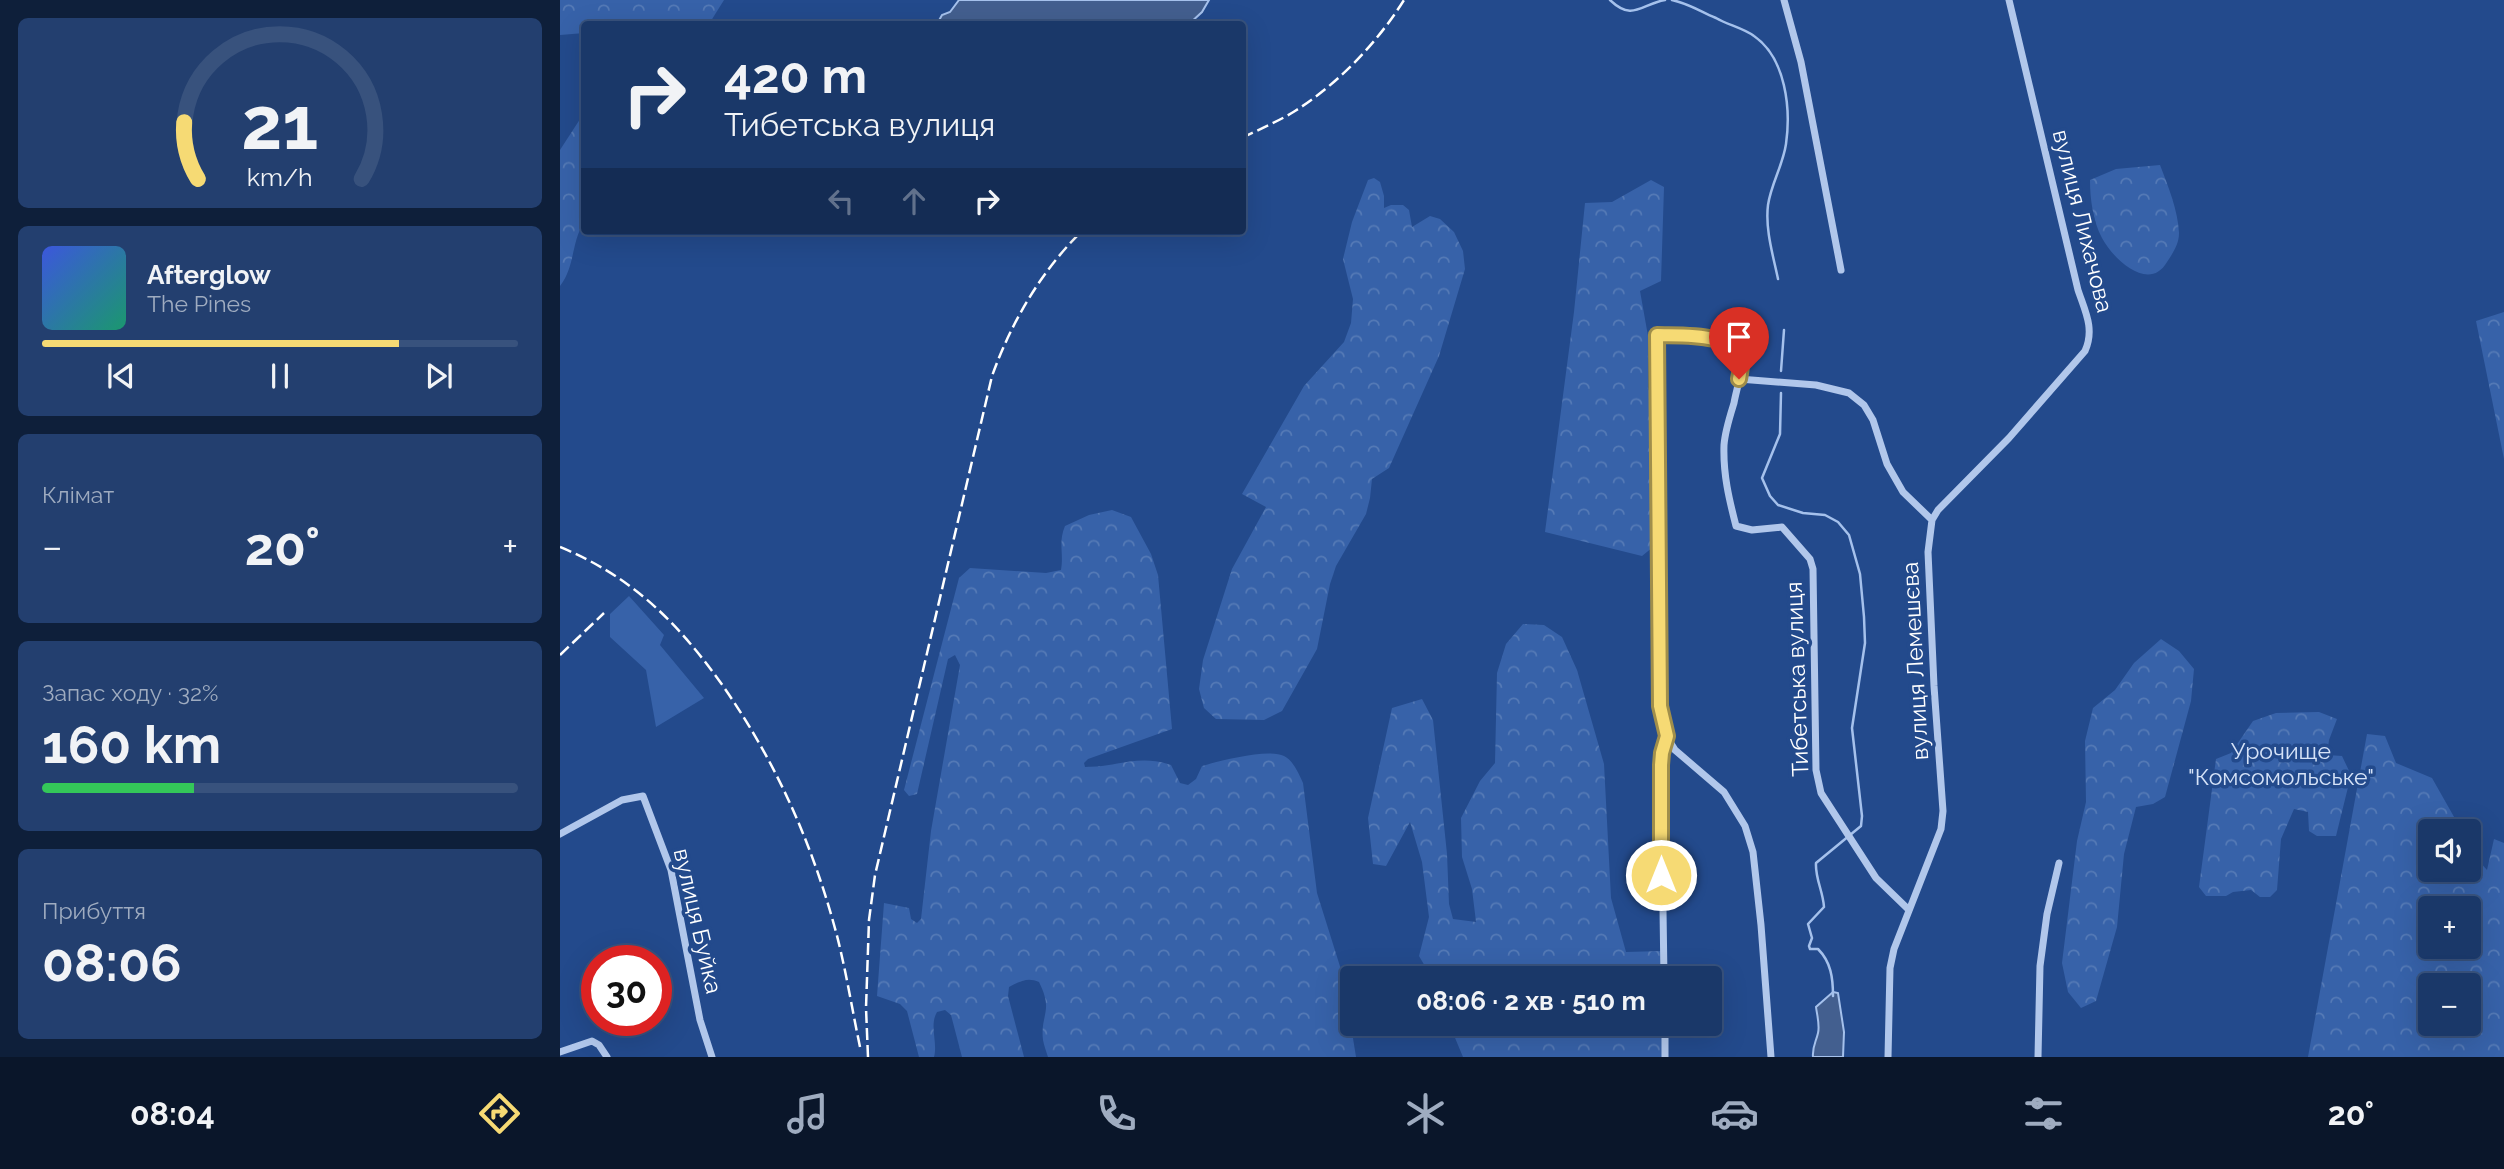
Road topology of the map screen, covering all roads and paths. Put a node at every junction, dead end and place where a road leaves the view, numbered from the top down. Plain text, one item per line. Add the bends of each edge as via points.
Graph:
1 (1784, 0) edge
2 (2009, 0) edge
3 (1841, 270) dead end
4 (1739, 379) junction
5 (1932, 520) junction
6 (1667, 736) junction
7 (560, 834) edge
8 (2059, 863) dead end
9 (1909, 910) junction
10 (1664, 966) edge
11 (1665, 1036) edge
12 (560, 1052) edge
13 (607, 1057) edge
14 (712, 1057) edge
15 (1665, 1057) edge
16 (1771, 1057) edge
17 (1888, 1057) edge
18 (2038, 1057) edge

1 - 3 street via 1801,62
2 - 5 street, вулиця Лихачова via 2090,338 2084,351
4 - 5 street via 1816,385 1849,393 1864,405 1903,492
4 - 6 street, Тибетська вулиця via 1741,363 1732,346 1707,337 1657,335 1660,706
4 - 9 street, Тибетська вулиця via 1724,443 1725,484 1736,526 1752,530 1782,527 1810,559 1813,569 1816,770 1821,793 1876,878
5 - 9 street, вулиця Лемешєва via 1928,551 1941,829
6 - 10 street via 1661,774
6 - 16 street via 1675,750 1724,792 1745,826 1753,852
7 - 14 street, вулиця Буйка via 622,800 643,796 671,870
8 - 18 street via 2040,966
9 - 17 street, вулиця Лемешєва via 1890,968
11 - 15 street
12 - 13 street via 592,1041

